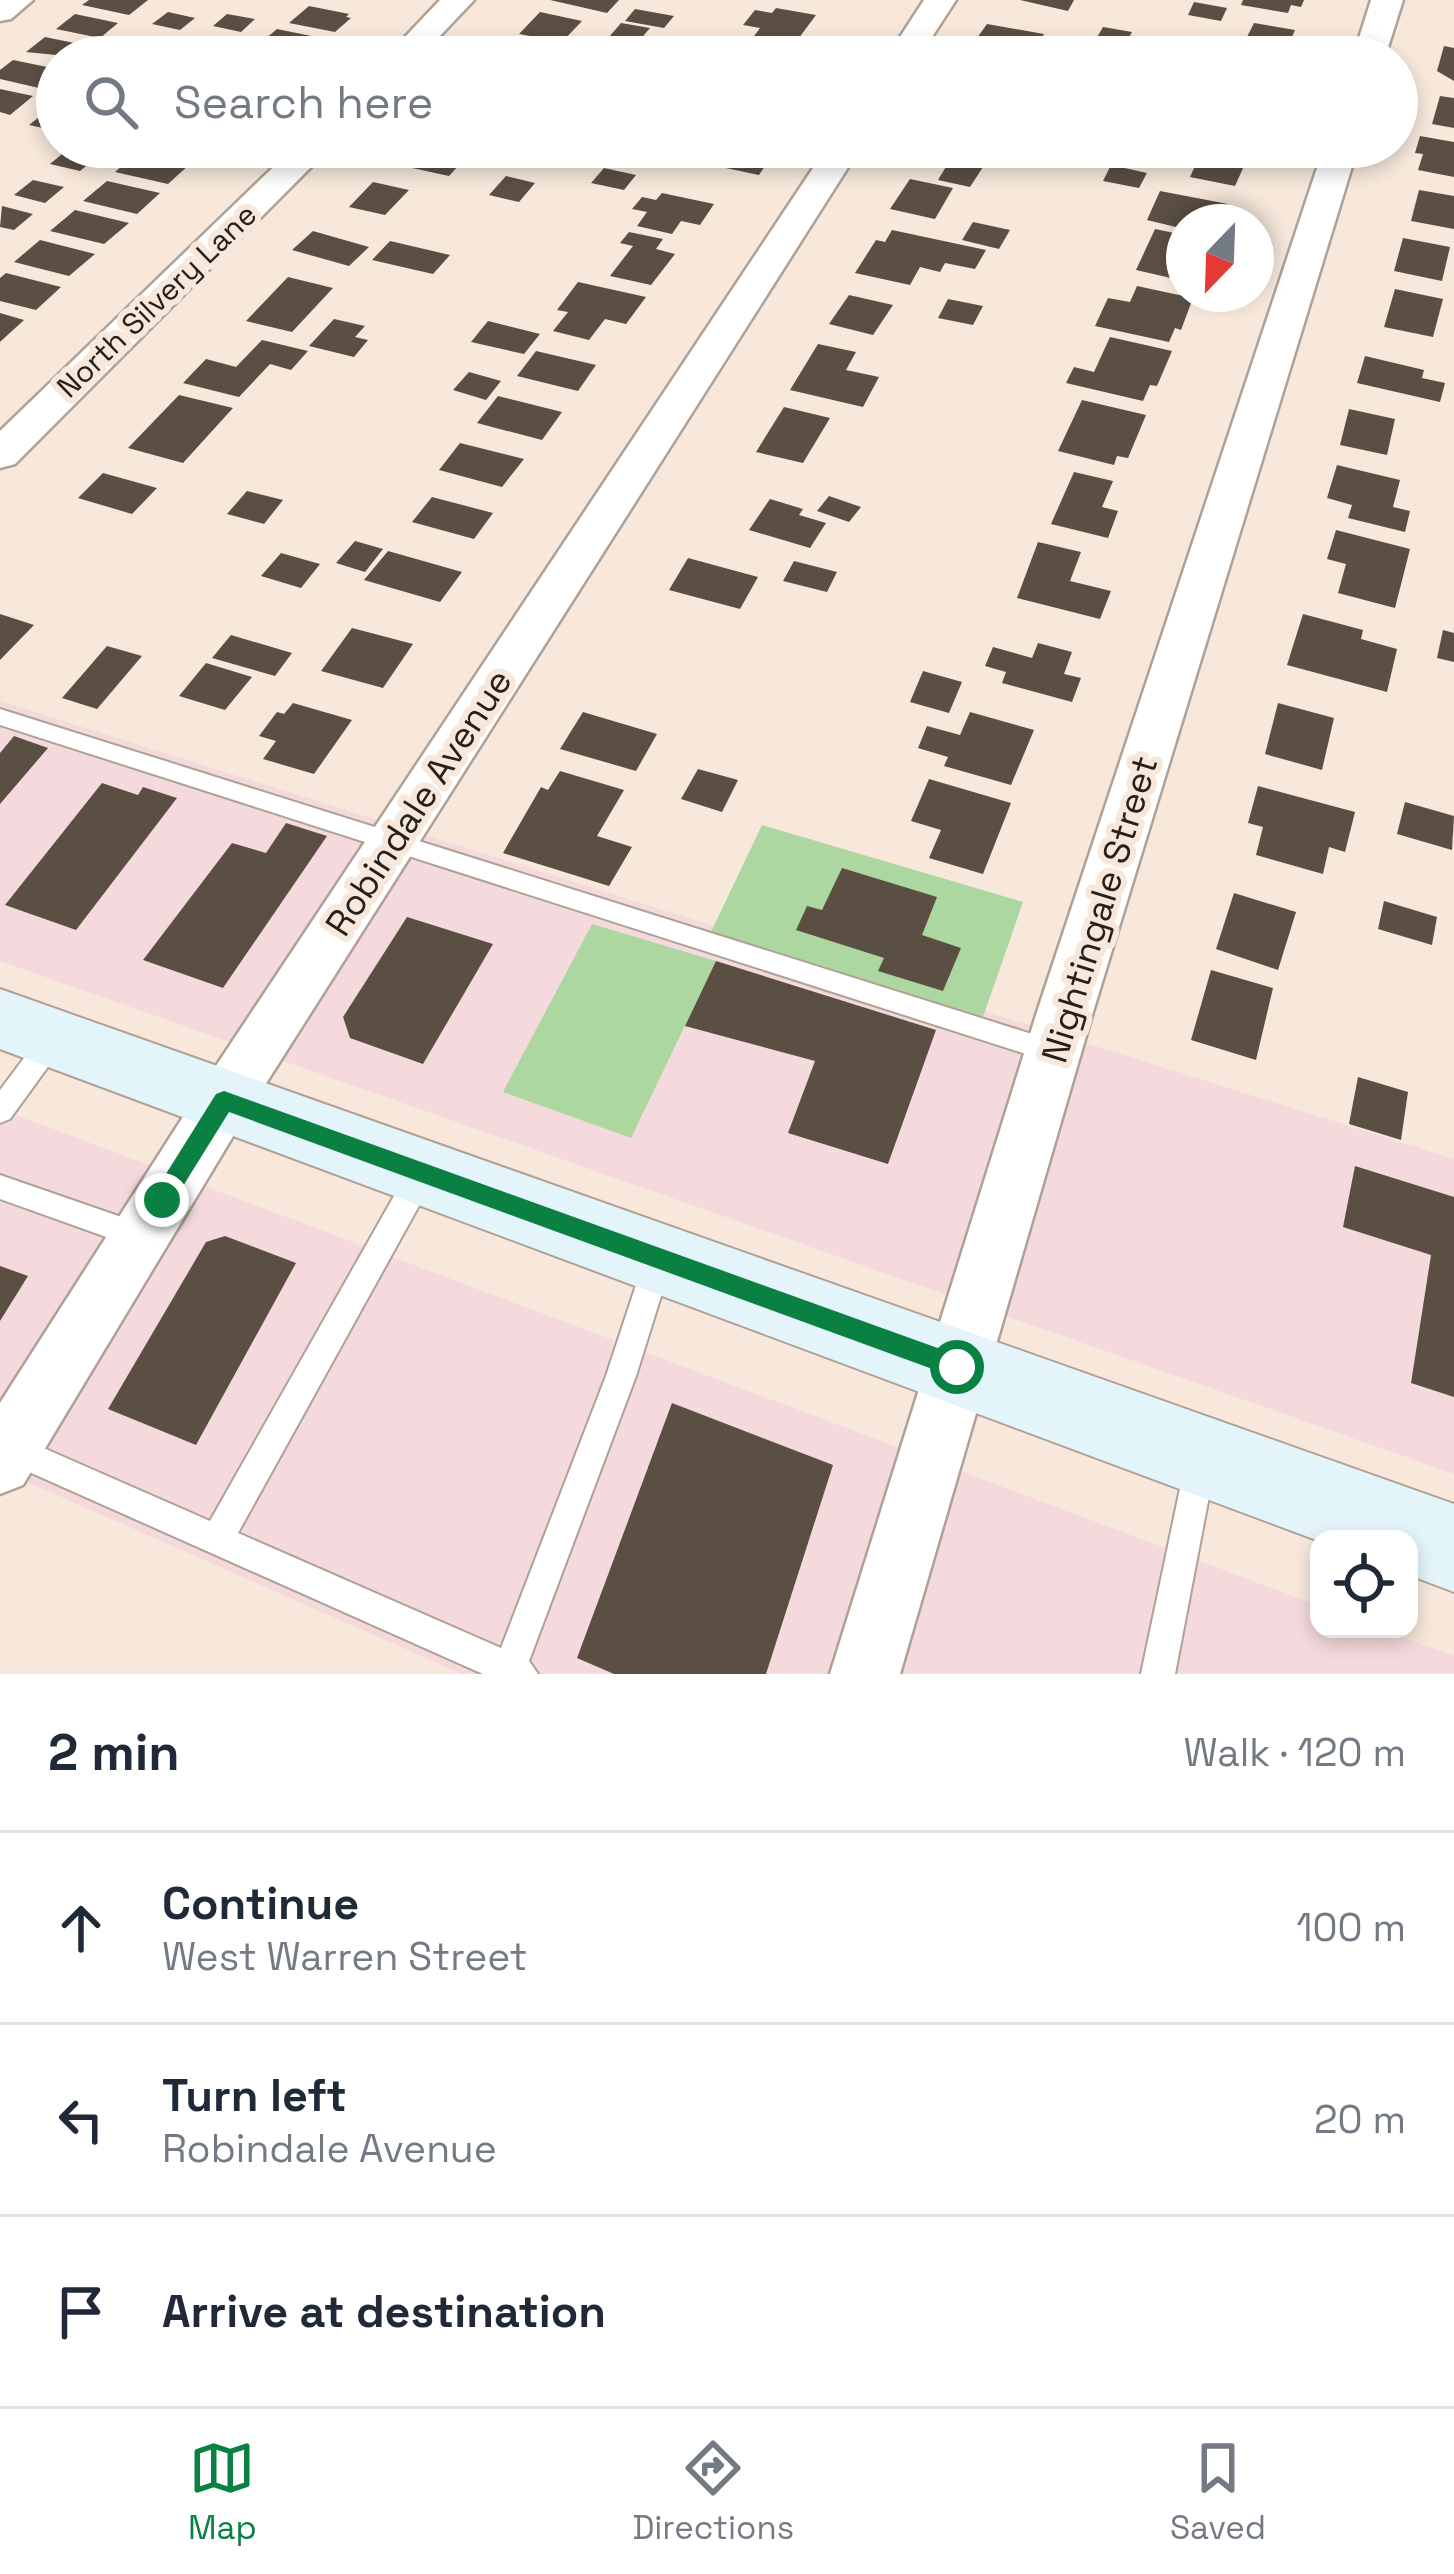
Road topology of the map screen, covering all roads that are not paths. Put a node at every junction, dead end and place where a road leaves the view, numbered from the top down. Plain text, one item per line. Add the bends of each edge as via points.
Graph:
1 (17, 0) edge
2 (458, 0) edge
3 (940, 0) edge
4 (1388, 0) edge
5 (0, 13) edge
6 (423, 36) edge
7 (916, 36) edge
8 (1376, 36) edge
9 (293, 168) edge
10 (830, 168) edge
11 (1334, 168) edge
12 (0, 455) edge
13 (0, 717) edge
14 (392, 843) junction
15 (27, 1029) edge
16 (1054, 1052) junction
17 (224, 1100) junction
18 (0, 1111) edge
19 (422, 1172) junction
20 (0, 1186) edge
21 (140, 1236) junction
22 (659, 1258) junction
23 (957, 1367) junction
24 (3, 1451) edge
25 (1202, 1458) junction
26 (217, 1539) junction
27 (1454, 1547) edge
28 (515, 1672) edge
29 (865, 1674) edge
30 (1158, 1674) edge

1 - 5 street
2 - 6 street
3 - 7 street
4 - 8 street
9 - 12 street, North Silvery Lane
10 - 14 street, Robindale Avenue
11 - 16 street, Nightingale Street
13 - 14 lane
14 - 16 lane
14 - 17 street, Robindale Avenue
15 - 17 main road
15 - 18 lane
16 - 23 street, Nightingale Street
17 - 19 main road
17 - 21 street, Robindale Avenue
19 - 22 main road
19 - 26 lane
20 - 21 lane
21 - 24 street, Robindale Avenue
22 - 23 main road
22 - 28 lane
23 - 25 main road
23 - 29 street, Nightingale Street
24 - 26 lane
25 - 27 main road
25 - 30 lane
26 - 28 lane

